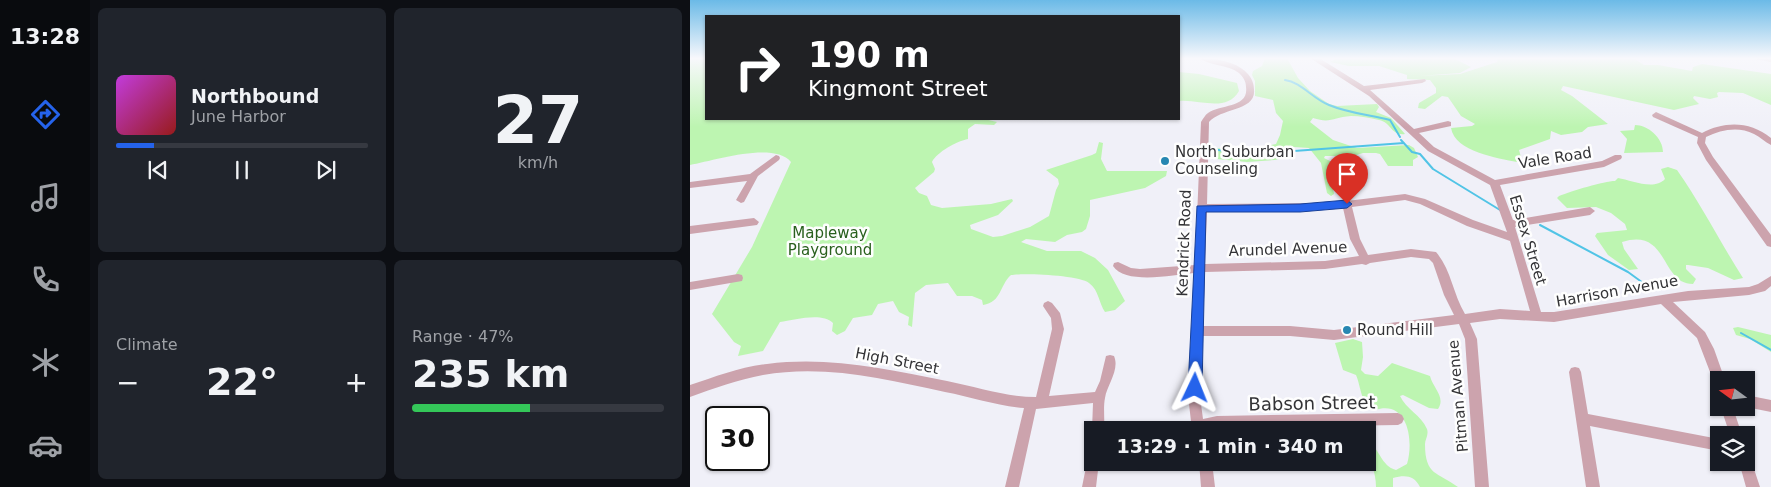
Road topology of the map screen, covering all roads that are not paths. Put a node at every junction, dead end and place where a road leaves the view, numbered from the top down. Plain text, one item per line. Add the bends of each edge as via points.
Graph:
1 (1248, 81) edge
2 (1352, 81) edge
3 (1422, 81) dead end
4 (1364, 88) junction
5 (1656, 115) dead end
6 (1448, 124) dead end
7 (1411, 132) junction
8 (1702, 136) junction
9 (1771, 142) edge
10 (1618, 157) dead end
11 (776, 158) dead end
12 (752, 177) junction
13 (1494, 183) junction
14 (690, 184) edge
15 (741, 200) dead end
16 (1347, 204) junction
17 (1201, 208) junction
18 (1590, 211) dead end
19 (754, 222) dead end
20 (1510, 224) junction
21 (690, 230) edge
22 (1512, 238) junction
23 (1771, 243) edge
24 (1429, 254) joint
25 (1366, 261) junction
26 (1118, 266) dead end
27 (1199, 268) junction
28 (738, 278) dead end
29 (1771, 280) edge
30 (690, 286) edge
31 (1662, 299) junction
32 (1048, 306) dead end
33 (1536, 317) junction
34 (1464, 319) junction
35 (1197, 331) junction
36 (1110, 360) dead end
37 (1716, 371) edge
38 (1575, 372) dead end
39 (690, 391) edge
40 (1099, 397) junction
41 (1036, 403) junction
42 (1755, 403) edge
43 (1771, 406) edge
44 (1398, 418) dead end
45 (1583, 419) junction
46 (1098, 421) edge
47 (1196, 421) edge
48 (1341, 421) edge
49 (1710, 443) edge
50 (1092, 471) edge
51 (1206, 471) edge
52 (1748, 471) edge
53 (1012, 487) edge
54 (1089, 487) edge
55 (1208, 487) edge
56 (1482, 487) edge
57 (1593, 487) edge
58 (1754, 487) edge

1 - 17 street, Kendrick Road via 1250,98 1245,103 1217,110 1207,119
2 - 4 street, Essex Street
3 - 4 street
4 - 7 street, Essex Street
5 - 8 street
6 - 7 street
7 - 13 street, Essex Street via 1440,155
8 - 9 street via 1733,126 1753,131
8 - 23 street via 1701,143 1709,158
10 - 13 street, Vale Road via 1598,166
11 - 12 street
12 - 14 street
12 - 15 street
13 - 20 street, Essex Street
16 - 17 street via 1300,208
16 - 22 street via 1398,196 1422,201
16 - 25 street via 1355,239
17 - 27 street, Kendrick Road
18 - 20 street
19 - 21 street
20 - 22 street, Essex Street
22 - 33 street, Essex Street
24 - 25 street, Arundel Avenue via 1400,254
24 - 34 street, Pitman Avenue via 1440,266 1452,300
25 - 27 street, Arundel Avenue
26 - 27 street, Arundel Avenue via 1140,273
27 - 35 street, Kendrick Road
28 - 30 street
29 - 31 street, Harrison Avenue via 1761,288 1749,291
31 - 33 street, Harrison Avenue via 1571,315
31 - 37 street via 1701,336
32 - 41 street via 1056,316 1058,329
33 - 34 street, Harrison Avenue via 1505,314
34 - 35 street, Harrison Avenue via 1334,334
34 - 56 street, Pitman Avenue via 1472,346
35 - 47 street, Kendrick Road
36 - 40 street via 1107,379
38 - 45 street
39 - 41 street, High Street via 742,372 781,366 822,365 872,371 1013,402
40 - 41 street, High Street
40 - 46 street
41 - 53 street
42 - 43 street
44 - 48 street, Babson Street
45 - 49 street
45 - 57 street
50 - 54 street
51 - 55 street
52 - 58 street

